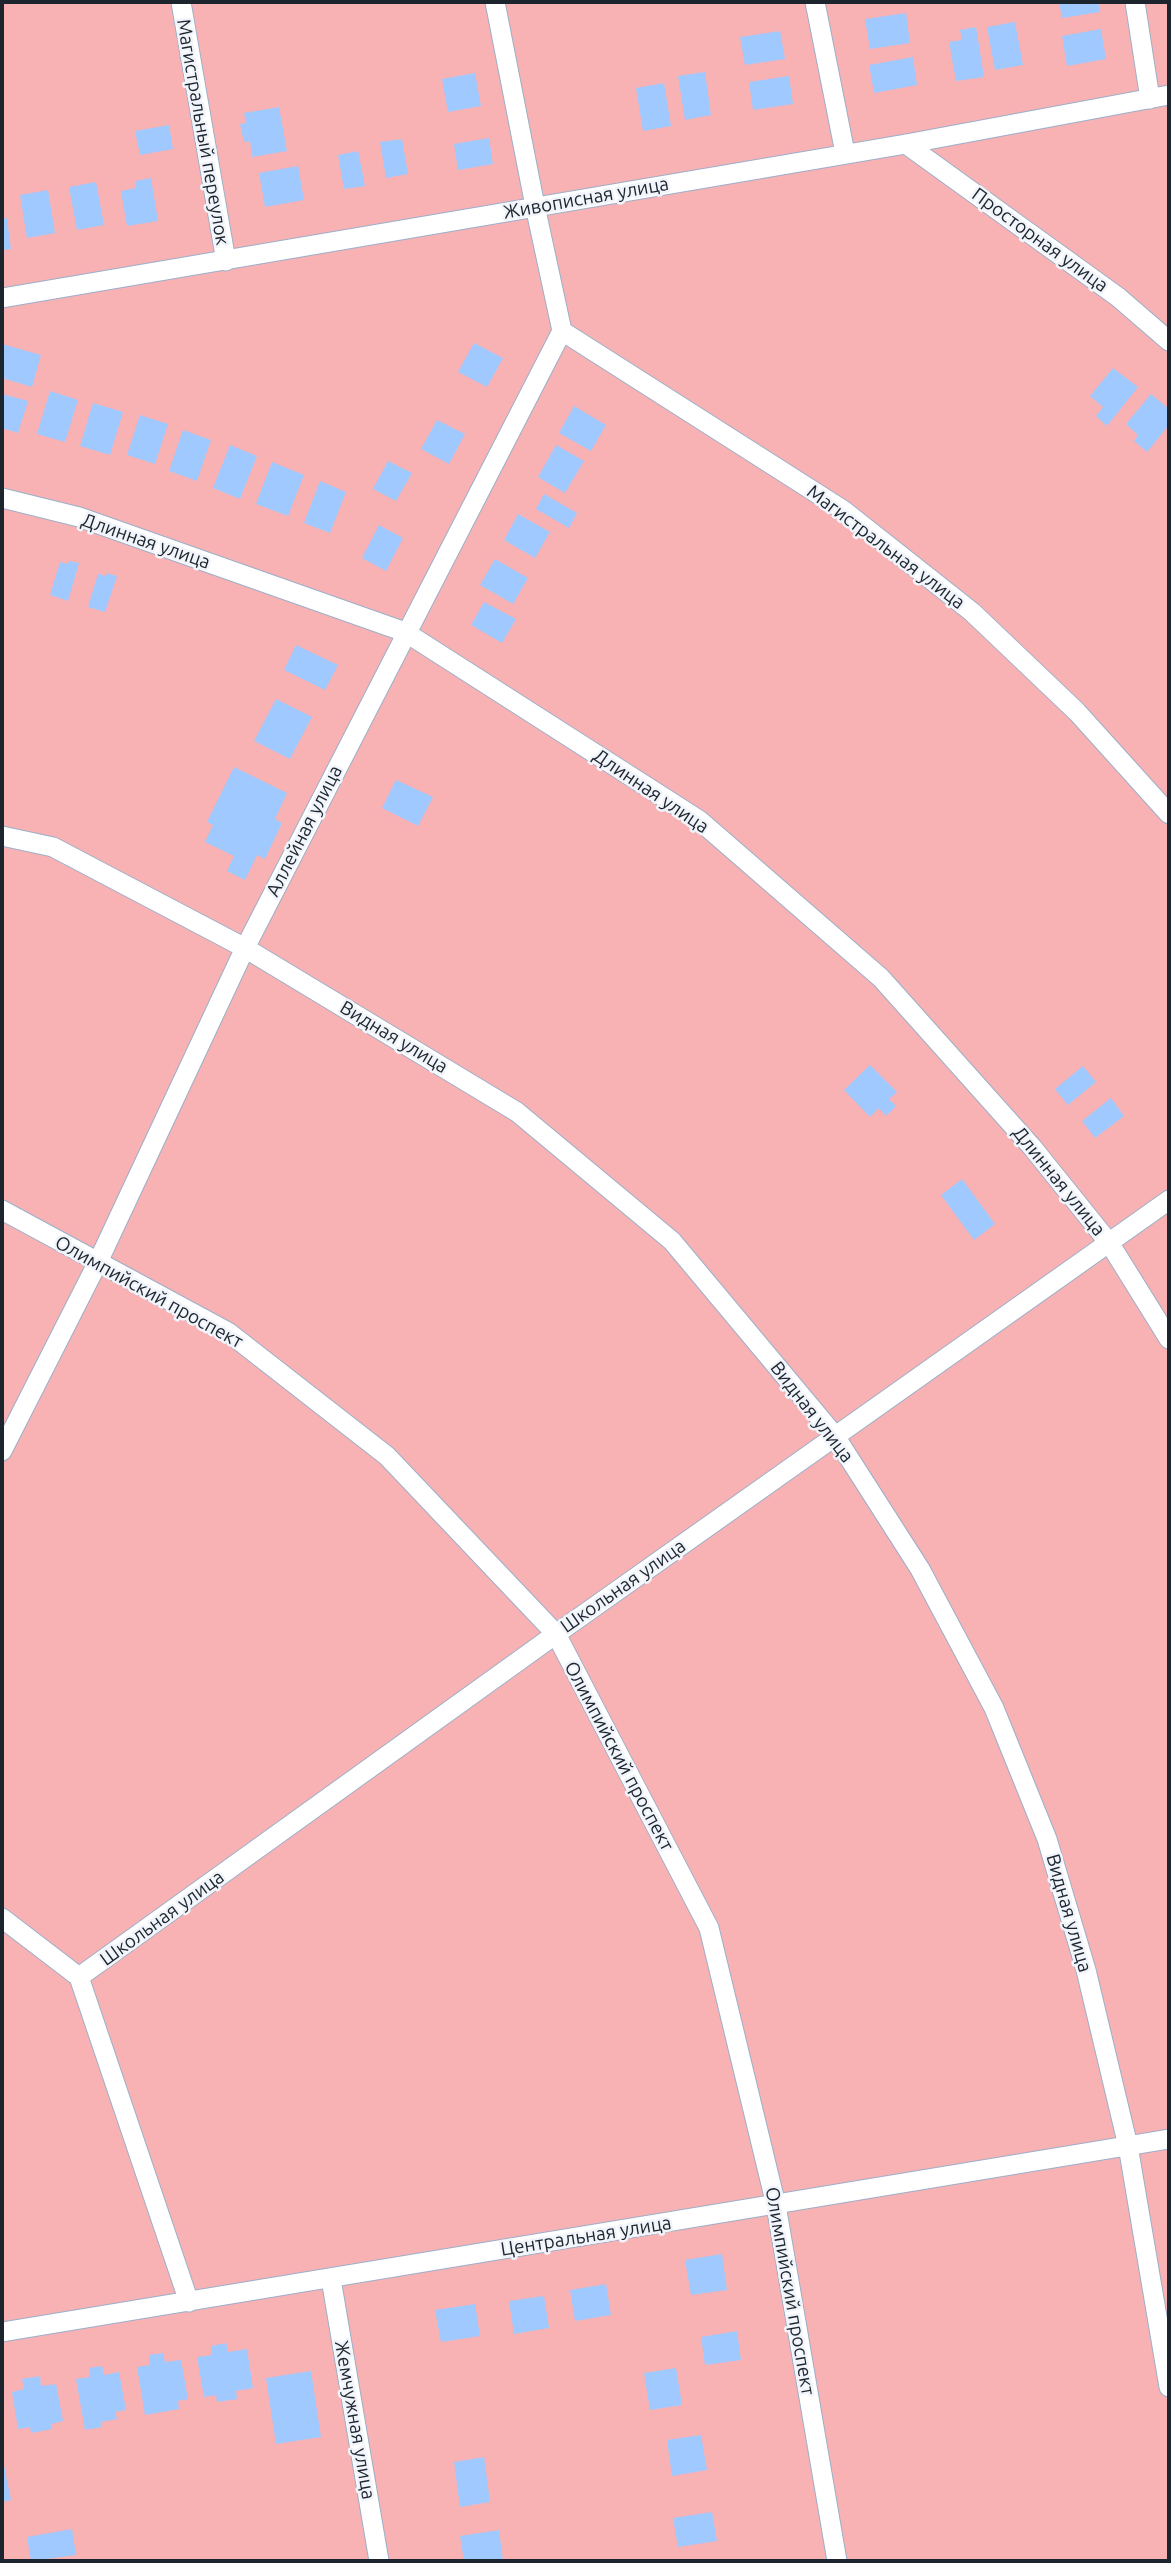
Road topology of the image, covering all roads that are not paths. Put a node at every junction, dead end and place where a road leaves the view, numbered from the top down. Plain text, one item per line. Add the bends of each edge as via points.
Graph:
1 (180, 2) edge
2 (495, 2) edge
3 (815, 2) edge
4 (1135, 2) edge
5 (1160, 97) edge
6 (906, 144) junction
7 (845, 153) junction
8 (535, 206) junction
9 (226, 261) junction
10 (2, 298) edge
11 (562, 331) junction
12 (1169, 341) edge
13 (2, 498) edge
14 (405, 632) junction
15 (1169, 814) edge
16 (2, 836) edge
17 (245, 948) junction
18 (1169, 1200) edge
19 (2, 1210) edge
20 (1110, 1244) junction
21 (98, 1262) junction
22 (1169, 1339) edge
23 (835, 1436) junction
24 (2, 1451) edge
25 (556, 1634) junction
26 (2, 1918) edge
27 (79, 1977) junction
28 (1169, 2139) edge
29 (1128, 2146) junction
30 (776, 2204) junction
31 (331, 2279) junction
32 (189, 2302) junction
33 (2, 2332) edge
34 (1169, 2387) edge
35 (379, 2561) edge
36 (837, 2561) edge

1 - 9 street, Магистральный переулок
2 - 8 street
3 - 7 street
4 - 5 street
5 - 6 street, Живописная улица
6 - 7 street, Живописная улица
6 - 12 street, Просторная улица via 1118,297
7 - 8 street, Живописная улица
8 - 9 street, Живописная улица
8 - 11 street
9 - 10 street, Живописная улица
11 - 14 street, Аллейная улица
11 - 15 street, Магистральная улица via 843,510 972,612 1077,712
13 - 14 street, Длинная улица via 79,517
14 - 17 street, Аллейная улица
14 - 20 street, Длинная улица via 699,820 881,978 1032,1147
16 - 17 street, Видная улица via 54,847
17 - 21 street, Аллейная улица
17 - 23 street, Видная улица via 517,1112 672,1241
18 - 20 street, Школьная улица
19 - 21 street, Олимпийский проспект
20 - 22 street, Длинная улица
20 - 23 street, Школьная улица
21 - 24 street, Аллейная улица
21 - 25 street, Олимпийский проспект via 228,1332 387,1456
23 - 25 street, Школьная улица
23 - 29 street, Видная улица via 920,1569 994,1708 1051,1852 1086,1970
25 - 27 street, Школьная улица
25 - 30 street, Олимпийский проспект via 709,1928
26 - 27 street
27 - 32 street
28 - 29 street, Центральная улица
29 - 30 street, Центральная улица
29 - 34 street, Видная улица
30 - 31 street, Центральная улица
30 - 36 street, Олимпийский проспект
31 - 32 street, Центральная улица
31 - 35 street, Жемчужная улица
32 - 33 street, Центральная улица

